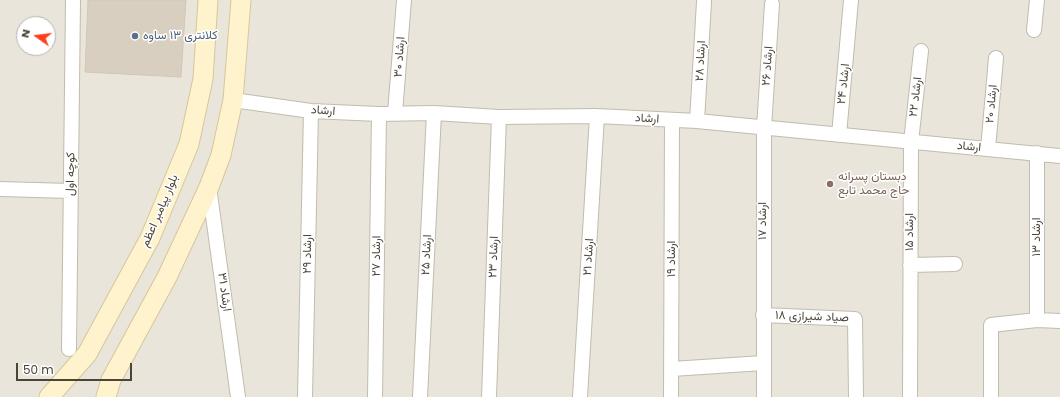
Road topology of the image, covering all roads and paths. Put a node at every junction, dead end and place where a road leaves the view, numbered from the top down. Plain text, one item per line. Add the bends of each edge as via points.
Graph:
1 (73, 0) edge
2 (208, 0) edge
3 (240, 0) edge
4 (404, 0) edge
5 (851, 0) edge
6 (1037, 0) edge
7 (704, 2) dead end
8 (772, 4) dead end
9 (1034, 30) dead end
10 (921, 51) dead end
11 (996, 58) dead end
12 (233, 100) junction
13 (311, 111) junction
14 (395, 113) junction
15 (434, 113) junction
16 (379, 114) junction
17 (597, 116) junction
18 (499, 117) junction
19 (672, 120) junction
20 (697, 121) junction
21 (764, 128) junction
22 (839, 135) junction
23 (910, 142) junction
24 (988, 149) junction
25 (1037, 153) junction
26 (1060, 156) edge
27 (209, 188) junction
28 (0, 190) edge
29 (71, 190) junction
30 (955, 264) dead end
31 (910, 265) junction
32 (763, 315) junction
33 (1037, 320) junction
34 (1060, 321) edge
35 (69, 349) dead end
36 (764, 363) junction
37 (672, 369) junction
38 (49, 397) edge
39 (106, 397) edge
40 (238, 397) edge
41 (305, 397) edge
42 (375, 397) edge
43 (420, 397) edge
44 (489, 397) edge
45 (580, 397) edge
46 (671, 397) edge
47 (764, 397) edge
48 (856, 397) edge
49 (910, 397) edge
50 (991, 397) edge

1 - 29 street, کوچه اول
2 - 38 main road, بلوار پیامبر اعظم via 203,79 188,144 150,238 91,347
3 - 12 main road
4 - 14 street, ارشاد ۳۰
5 - 22 street, ارشاد ۲۴
6 - 9 street
7 - 20 street, ارشاد ۲۸
8 - 21 street, ارشاد ۲۶
10 - 23 street, ارشاد ۲۲
11 - 24 street, ارشاد ۲۰
12 - 13 street, ارشاد
12 - 27 main road
13 - 16 street, ارشاد
13 - 41 street, ارشاد ۲۹
14 - 15 street, ارشاد
14 - 16 street, ارشاد
15 - 18 street, ارشاد
15 - 43 street, ارشاد ۲۵
16 - 42 street, ارشاد ۲۷
17 - 18 street, ارشاد
17 - 19 street, ارشاد
17 - 45 street, ارشاد ۲۱
18 - 44 street, ارشاد ۲۳
19 - 20 street, ارشاد
19 - 37 street, ارشاد ۱۹
20 - 21 street, ارشاد
21 - 22 street, ارشاد
21 - 32 street, ارشاد ۱۷
22 - 23 street, ارشاد
23 - 24 street, ارشاد
23 - 31 street, ارشاد ۱۵
24 - 25 street, ارشاد
25 - 26 street, ارشاد
25 - 33 street, ارشاد ۱۳
27 - 39 main road via 167,277 111,380
27 - 40 street, ارشاد ۳۱
28 - 29 street
29 - 35 street, کوچه اول
30 - 31 street
31 - 49 street, ارشاد ۱۵
32 - 36 street, ارشاد ۱۷
32 - 48 street, صیاد شیرازی ۱۸ via 855,318
33 - 34 street
33 - 50 street via 991,325
36 - 37 street
36 - 47 street, ارشاد ۱۷
37 - 46 street, ارشاد ۱۹

